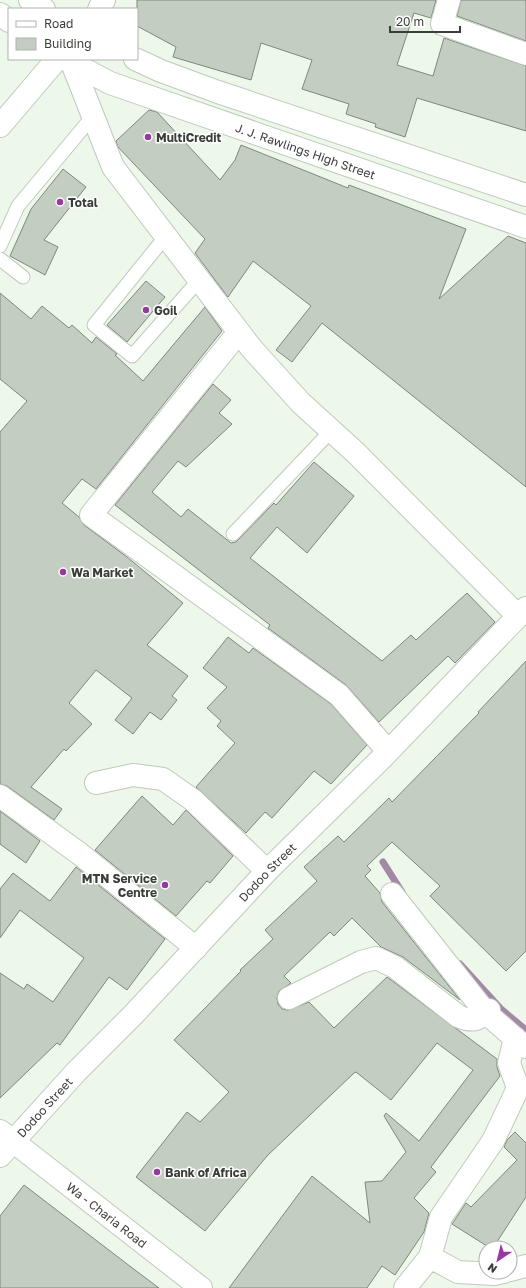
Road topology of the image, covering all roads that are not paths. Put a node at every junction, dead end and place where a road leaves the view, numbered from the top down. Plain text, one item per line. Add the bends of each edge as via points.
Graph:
1 (30, 0) edge
2 (449, 0) edge
3 (42, 8) edge
4 (0, 14) edge
5 (8, 20) edge
6 (526, 54) edge
7 (65, 60) edge
8 (137, 60) edge
9 (93, 116) junction
10 (0, 126) edge
11 (526, 194) edge
12 (526, 227) edge
13 (166, 236) junction
14 (0, 246) edge
15 (0, 259) edge
16 (23, 276) dead end
17 (199, 280) junction
18 (239, 332) junction
19 (331, 431) junction
20 (233, 534) dead end
21 (522, 612) edge
22 (388, 751) junction
23 (96, 783) dead end
24 (0, 796) edge
25 (267, 871) junction
26 (392, 894) dead end
27 (196, 948) junction
28 (289, 998) dead end
29 (487, 1012) junction
30 (520, 1043) edge
31 (4, 1143) edge
32 (430, 1257) junction
33 (478, 1273) edge
34 (201, 1288) edge
35 (405, 1288) edge

1 - 3 street
2 - 6 street via 442,24
4 - 5 street
7 - 9 street
7 - 10 street
7 - 12 street, J. J. Rawlings High Street via 110,83
8 - 11 street via 218,92
9 - 13 street via 113,167
9 - 14 lane via 18,206
13 - 17 street
13 - 17 lane via 94,325 132,356
15 - 16 lane
17 - 18 street
18 - 19 street via 301,404
18 - 22 street via 91,515 339,695
19 - 20 lane
19 - 21 street
21 - 22 street, Dodoo Street
22 - 25 street, Dodoo Street
23 - 25 street via 133,775 163,779 193,800
24 - 27 street via 80,854
25 - 27 street, Dodoo Street
26 - 29 street
27 - 31 street, Dodoo Street via 133,1015
28 - 29 street via 361,962 376,958 395,967 458,1016 469,1021 479,1019
29 - 30 street
30 - 32 street via 510,1063 518,1088 493,1141 441,1217
31 - 34 street, Wa - Charia Road
32 - 33 street via 458,1272
32 - 35 street

